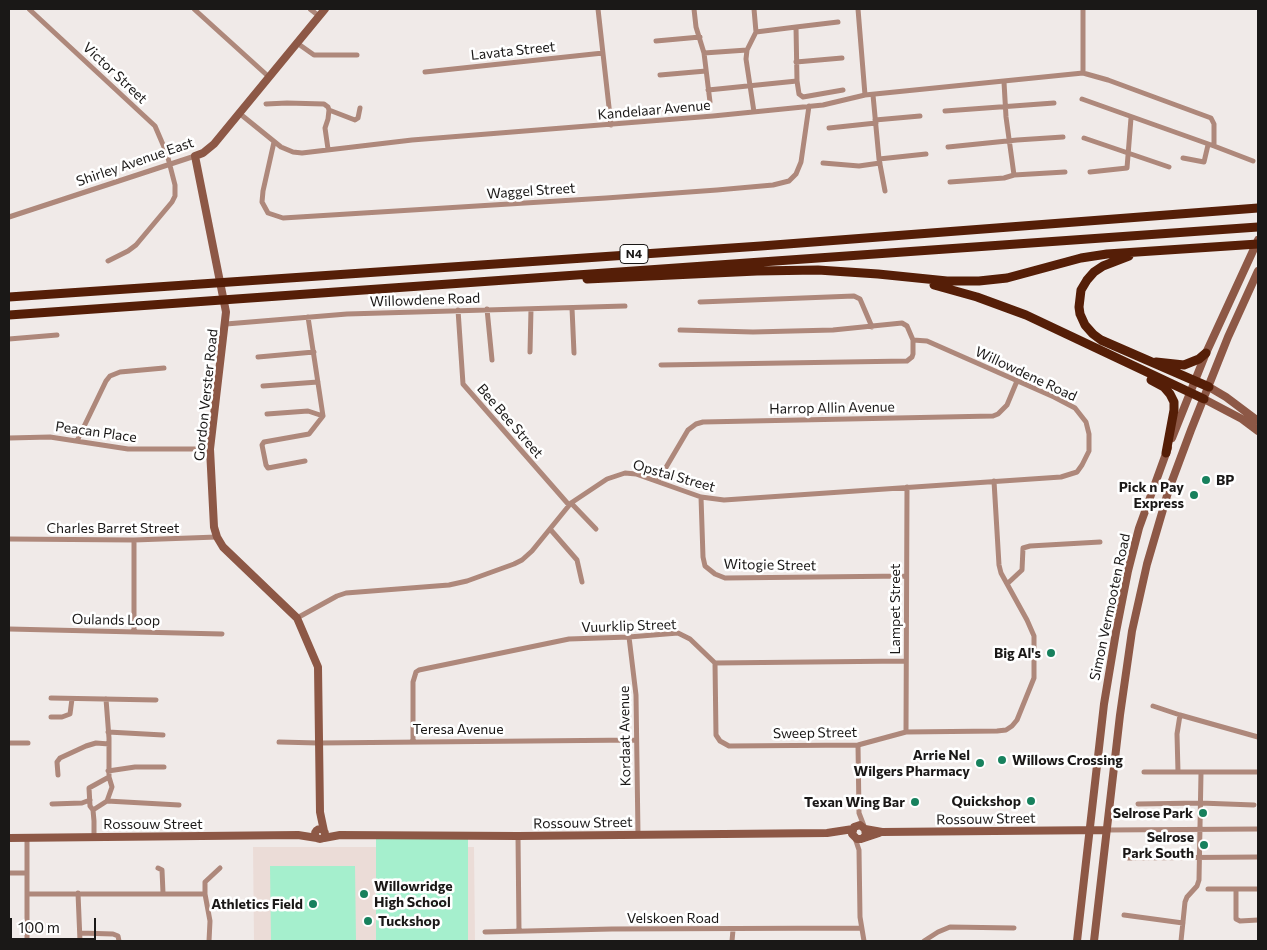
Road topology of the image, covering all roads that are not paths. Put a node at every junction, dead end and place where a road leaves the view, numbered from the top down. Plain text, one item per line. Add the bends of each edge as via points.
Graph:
1 (29, 9) edge
2 (194, 9) edge
3 (310, 9) edge
4 (325, 9) edge
5 (598, 9) edge
6 (694, 9) edge
7 (754, 9) edge
8 (858, 9) edge
9 (1083, 9) edge
10 (319, 16) junction
11 (838, 22) dead end
12 (796, 27) junction
13 (756, 32) junction
14 (700, 37) junction
15 (656, 41) dead end
16 (297, 42) junction
17 (747, 50) junction
18 (603, 53) junction
19 (704, 53) junction
20 (357, 56) dead end
21 (842, 58) dead end
22 (796, 62) junction
23 (706, 71) junction
24 (425, 72) dead end
25 (1083, 73) junction
26 (660, 75) dead end
27 (269, 77) junction
28 (797, 82) junction
29 (1004, 82) junction
30 (750, 86) junction
31 (708, 90) junction
32 (843, 90) dead end
33 (865, 95) junction
34 (873, 95) junction
35 (1082, 99) dead end
36 (1054, 102) dead end
37 (266, 104) dead end
38 (1006, 105) junction
39 (809, 106) junction
40 (360, 108) dead end
41 (329, 110) junction
42 (664, 111) dead end
43 (945, 111) dead end
44 (754, 112) junction
45 (239, 113) junction
46 (920, 116) dead end
47 (1131, 118) junction
48 (876, 121) junction
49 (611, 125) junction
50 (828, 128) dead end
51 (1063, 137) dead end
52 (1084, 138) dead end
53 (1009, 141) junction
54 (274, 142) junction
55 (1211, 146) junction
56 (948, 147) dead end
57 (328, 149) junction
58 (1128, 152) junction
59 (926, 154) dead end
60 (196, 156) junction
61 (1183, 158) dead end
62 (880, 161) junction
63 (1253, 161) dead end
64 (823, 163) dead end
65 (170, 165) junction
66 (1169, 167) dead end
67 (1066, 172) dead end
68 (1090, 172) dead end
69 (1014, 174) junction
70 (950, 182) dead end
71 (885, 191) dead end
72 (1258, 208) edge
73 (9, 218) edge
74 (1258, 227) edge
75 (1257, 244) edge
76 (1141, 252) junction
77 (108, 262) dead end
78 (1258, 271) edge
79 (902, 277) junction
80 (480, 283) junction
81 (9, 297) edge
82 (700, 302) dead end
83 (625, 306) dead end
84 (572, 308) junction
85 (487, 309) junction
86 (531, 309) junction
87 (458, 310) junction
88 (9, 315) edge
89 (308, 317) junction
90 (226, 324) junction
91 (872, 327) junction
92 (680, 330) dead end
93 (57, 334) dead end
94 (9, 339) edge
95 (913, 340) junction
96 (314, 352) junction
97 (530, 352) dead end
98 (1104, 352) junction
99 (574, 353) dead end
100 (1206, 353) junction
101 (258, 357) dead end
102 (492, 360) dead end
103 (1144, 360) junction
104 (661, 364) dead end
105 (164, 368) dead end
106 (1016, 381) junction
107 (1194, 381) junction
108 (318, 382) junction
109 (263, 386) dead end
110 (1209, 387) junction
111 (1190, 392) junction
112 (1204, 399) junction
113 (267, 414) dead end
114 (323, 416) junction
115 (1258, 421) edge
116 (1258, 431) edge
117 (9, 438) edge
118 (78, 441) junction
119 (210, 449) junction
120 (1166, 453) junction
121 (305, 461) dead end
122 (1061, 477) joint
123 (658, 481) junction
124 (994, 481) junction
125 (907, 487) junction
126 (701, 497) junction
127 (570, 504) junction
128 (550, 529) junction
129 (596, 529) dead end
130 (217, 537) junction
131 (9, 539) edge
132 (134, 540) junction
133 (1100, 542) dead end
134 (906, 576) junction
135 (582, 582) dead end
136 (1007, 584) junction
137 (297, 618) junction
138 (9, 629) edge
139 (134, 632) junction
140 (222, 634) dead end
141 (629, 637) junction
142 (906, 661) junction
143 (715, 663) junction
144 (51, 698) dead end
145 (72, 699) junction
146 (106, 699) junction
147 (156, 700) dead end
148 (1153, 706) dead end
149 (1180, 715) junction
150 (51, 717) dead end
151 (108, 732) junction
152 (906, 732) junction
153 (163, 735) dead end
154 (1258, 737) edge
155 (636, 740) junction
156 (413, 741) junction
157 (280, 742) dead end
158 (9, 743) edge
159 (28, 743) dead end
160 (318, 743) junction
161 (109, 744) junction
162 (858, 745) junction
163 (164, 767) dead end
164 (1144, 772) dead end
165 (1178, 772) junction
166 (1258, 772) edge
167 (1201, 773) junction
168 (109, 774) junction
169 (58, 775) dead end
170 (90, 800) junction
171 (106, 801) junction
172 (1200, 803) junction
173 (52, 804) dead end
174 (1138, 804) dead end
175 (179, 805) dead end
176 (1254, 805) dead end
177 (93, 810) junction
178 (859, 813) junction
179 (854, 828) junction
180 (865, 828) junction
181 (1258, 829) edge
182 (1090, 830) junction
183 (1107, 830) junction
184 (1199, 831) junction
185 (882, 832) junction
186 (827, 833) junction
187 (320, 834) junction
188 (638, 834) junction
189 (518, 836) junction
190 (94, 837) junction
191 (9, 838) edge
192 (27, 838) junction
193 (859, 838) junction
194 (1199, 857) junction
195 (1258, 857) edge
196 (1128, 858) dead end
197 (158, 868) dead end
198 (220, 868) dead end
199 (9, 873) edge
200 (27, 873) junction
201 (1208, 889) dead end
202 (1258, 889) edge
203 (1236, 890) junction
204 (78, 893) junction
205 (163, 893) junction
206 (27, 894) junction
207 (205, 894) junction
208 (1124, 915) dead end
209 (1258, 920) edge
210 (1183, 923) junction
211 (861, 928) junction
212 (1014, 928) dead end
213 (733, 930) junction
214 (520, 931) junction
215 (485, 932) dead end
216 (80, 933) junction
217 (27, 941) edge
218 (80, 941) edge
219 (119, 941) edge
220 (209, 941) edge
221 (732, 941) edge
222 (864, 941) edge
223 (924, 941) edge
224 (1077, 941) edge
225 (1094, 941) edge
226 (1181, 941) edge

1 - 65 street, Victor Street via 157,127
2 - 27 street
3 - 10 street
4 - 10 main road, Shirley Avenue East
5 - 18 street
6 - 14 street
7 - 13 street
8 - 33 street
9 - 25 street
10 - 16 main road, Shirley Avenue East
11 - 12 street
12 - 13 street
12 - 22 street
13 - 17 street
14 - 15 street
14 - 19 street
16 - 20 street via 314,56
16 - 27 main road, Shirley Avenue East
17 - 19 street
17 - 30 street
18 - 24 street, Lavata Street
18 - 49 street
19 - 23 street
21 - 22 street
22 - 28 street
23 - 26 street
23 - 31 street
25 - 29 street, Kandelaar Avenue
25 - 55 street via 1211,118 1214,124
27 - 45 main road, Shirley Avenue East
28 - 30 street
28 - 32 street via 802,97
29 - 34 street, Kandelaar Avenue
29 - 38 street
30 - 31 street
30 - 44 street
31 - 42 street via 710,102 707,107
33 - 34 street, Kandelaar Avenue
33 - 39 street, Kandelaar Avenue
34 - 48 street
35 - 47 street
36 - 38 street
37 - 41 street via 319,104 327,105
38 - 43 street
38 - 53 street
39 - 44 street, Kandelaar Avenue
39 - 54 street, Waggel Street via 801,162 789,181 606,198 283,218 268,213 262,202
40 - 41 street via 355,120
41 - 57 street via 325,128
44 - 49 street, Kandelaar Avenue
45 - 54 street, Kandelaar Avenue
45 - 60 main road, Shirley Avenue East via 208,150
46 - 48 street
47 - 55 street
47 - 58 street
48 - 50 street
48 - 62 street
49 - 57 street, Kandelaar Avenue
51 - 53 street
52 - 58 street
53 - 56 street
53 - 69 street
54 - 57 street, Kandelaar Avenue via 293,152
55 - 61 street via 1204,162
55 - 63 street
58 - 66 street
58 - 68 street via 1126,169
59 - 62 street
60 - 65 street, Shirley Avenue East
60 - 90 main road, Gordon Verster Road via 226,308
62 - 64 street via 859,166
62 - 71 street
65 - 73 street, Shirley Avenue East
65 - 77 street, Victor Street via 175,191 172,202 136,245
67 - 69 street
69 - 70 street via 1004,178
72 - 81 highway, N4 via 946,233
74 - 80 highway, N4
75 - 76 highway
75 - 100 main road, Simon Vermooten Road
76 - 79 highway via 1092,256 993,280 946,282
76 - 103 highway via 1094,272 1081,290 1079,307 1085,325 1093,334
78 - 110 main road, Simon Vermooten Road
79 - 80 highway via 848,271 775,270
79 - 98 highway via 1010,309
80 - 88 highway, N4
82 - 91 street via 854,296 860,299
83 - 84 street, Willowdene Road
84 - 86 street, Willowdene Road
84 - 99 street
85 - 86 street, Willowdene Road
85 - 87 street, Willowdene Road
85 - 102 street
86 - 97 street
87 - 89 street, Willowdene Road
87 - 127 street, Bee Bee Street via 463,384
89 - 90 street, Willowdene Road
89 - 96 street
90 - 119 main road, Gordon Verster Road
91 - 92 street via 754,332
91 - 95 street via 902,324 907,326
93 - 94 street
95 - 104 street via 912,357 907,361
95 - 106 street, Willowdene Road via 927,341
96 - 101 street
96 - 108 street
98 - 111 highway
98 - 120 highway via 1164,387 1170,394 1174,410
100 - 103 highway via 1184,365
100 - 107 main road, Simon Vermooten Road
103 - 107 highway
105 - 118 street via 110,376
106 - 122 street, Willowdene Road via 1075,408 1086,422 1090,442 1087,459 1077,472
106 - 123 street, Harrop Allin Avenue via 1008,405 993,416 703,422 688,430
107 - 110 highway
107 - 111 main road, Simon Vermooten Road
108 - 109 street
108 - 114 street
110 - 112 main road, Simon Vermooten Road
110 - 115 main road
111 - 112 highway
111 - 120 main road, Simon Vermooten Road
112 - 116 main road
112 - 183 main road, Simon Vermooten Road via 1169,489 1147,564 1131,639
113 - 114 street via 298,411
114 - 121 street via 309,434 262,445 268,468
117 - 118 street, Peacan Place via 50,437
118 - 119 street, Peacan Place via 111,448
119 - 130 main road, Gordon Verster Road via 213,522
120 - 182 main road, Simon Vermooten Road via 1128,571 1104,704
122 - 124 street, Opstal Street
123 - 126 street, Opstal Street
123 - 127 street, Opstal Street via 625,473 607,479
124 - 125 street, Opstal Street
124 - 136 street via 999,566
125 - 126 street, Opstal Street via 724,500
125 - 134 street, Lampet Street
126 - 134 street, Witogie Street via 705,566 725,578
127 - 128 street, Opstal Street
127 - 129 street, Bee Bee Street
128 - 135 street via 577,560
128 - 137 street, Opstal Street via 522,560 467,582 346,593
130 - 132 street, Charles Barret Street
130 - 137 main road, Gordon Verster Road via 230,555
131 - 132 street, Charles Barret Street
132 - 139 street
133 - 136 street via 1023,548 1022,570
134 - 142 street, Lampet Street
136 - 152 street, Sweep Street via 1034,636 1034,678 1012,726 998,731
137 - 160 main road, Gordon Verster Road via 318,667
138 - 139 street, Oulands Loop
139 - 140 street, Oulands Loop
141 - 143 street, Vuurklip Street via 684,635
141 - 155 street, Kordaat Avenue via 636,689
141 - 156 street, Vuurklip Street via 569,639 420,670 413,682
142 - 143 street
142 - 152 street, Lampet Street
143 - 162 street, Sweep Street via 716,735 724,744
144 - 145 street
145 - 146 street
145 - 150 street via 70,714 62,718
146 - 147 street
146 - 151 street
148 - 149 street
149 - 154 street
149 - 165 street
151 - 153 street
151 - 161 street
152 - 162 street, Sweep Street
155 - 156 street, Teresa Avenue
155 - 188 street, Kordaat Avenue
156 - 160 street, Teresa Avenue
157 - 160 street, Teresa Avenue
158 - 159 street
160 - 187 main road, Gordon Verster Road
161 - 168 street
161 - 169 street via 96,743 60,758 57,762
162 - 178 street
163 - 168 street via 135,767
164 - 165 street
165 - 167 street
166 - 167 street
167 - 172 street
168 - 170 street via 90,786
168 - 171 street via 112,787
170 - 173 street
170 - 177 street
171 - 175 street
171 - 177 street
172 - 174 street
172 - 176 street
172 - 184 street
177 - 190 street
178 - 179 street
178 - 180 street
179 - 180 main road via 858,825
179 - 186 main road, Rossouw Street
179 - 193 main road via 852,834
180 - 185 main road, Rossouw Street
180 - 193 main road via 866,835
181 - 184 street
182 - 183 main road, Rossouw Street
182 - 185 main road, Rossouw Street
182 - 224 main road, Simon Vermooten Road
183 - 184 street
183 - 225 main road, Simon Vermooten Road
184 - 194 street
185 - 193 main road, Rossouw Street
186 - 188 main road, Rossouw Street
186 - 193 main road, Rossouw Street
187 - 189 main road, Rossouw Street
187 - 190 main road, Rossouw Street
188 - 189 main road, Rossouw Street
189 - 214 street
190 - 192 main road, Rossouw Street
191 - 192 main road, Rossouw Street
192 - 200 street
193 - 211 street
194 - 195 street
194 - 196 street
194 - 210 street via 1199,880 1184,902
197 - 205 street via 162,870
198 - 207 street via 205,882
199 - 200 street
200 - 206 street
201 - 203 street
202 - 203 street
203 - 209 street via 1236,919
204 - 205 street
204 - 206 street
204 - 216 street
205 - 207 street
206 - 217 street
207 - 220 street via 210,921
208 - 210 street
210 - 226 street
211 - 213 street, Velskoen Road
211 - 222 street
212 - 223 street via 950,926
213 - 214 street, Velskoen Road
213 - 221 street
214 - 215 street, Velskoen Road
216 - 218 street
216 - 219 street via 113,934

